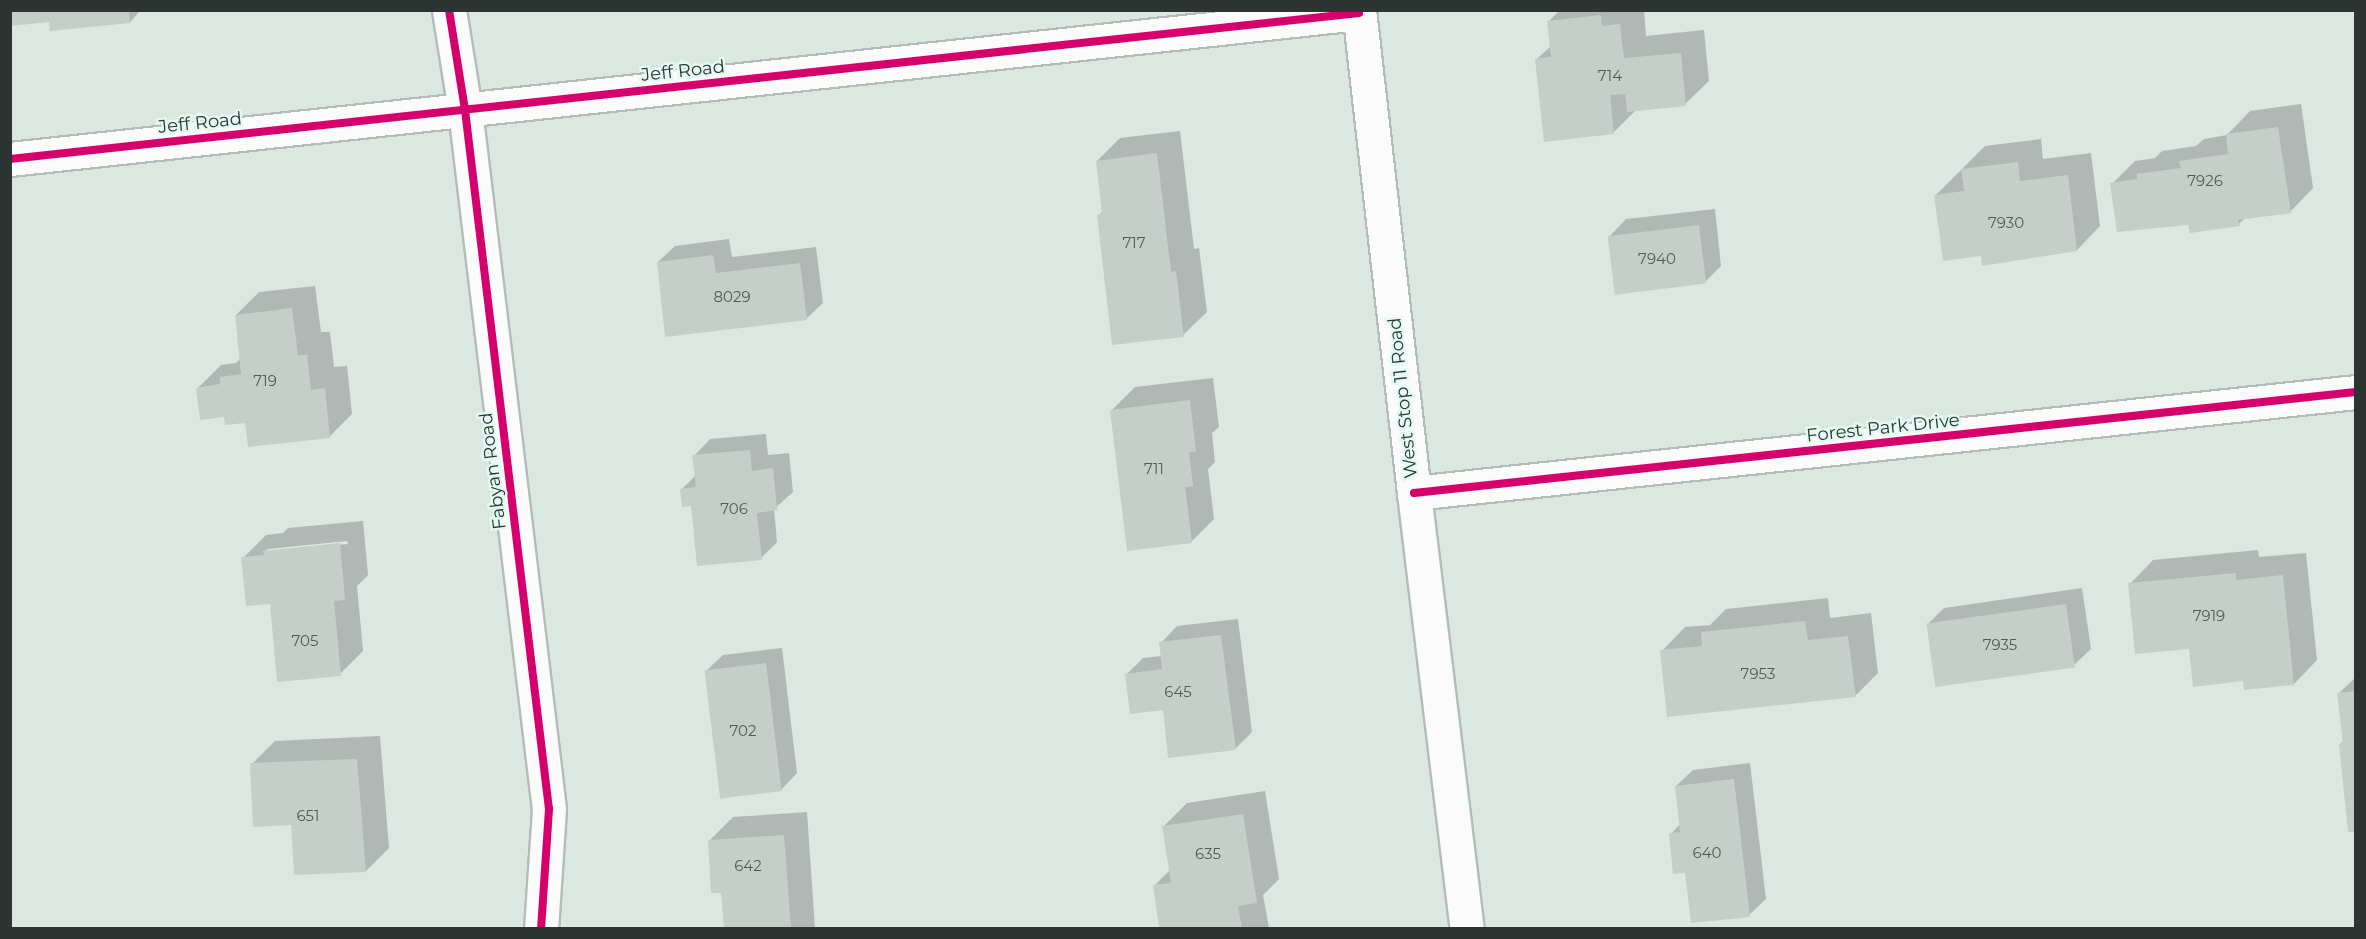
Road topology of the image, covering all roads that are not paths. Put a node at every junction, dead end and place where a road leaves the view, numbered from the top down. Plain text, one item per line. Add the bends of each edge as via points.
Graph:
1 (449, 10) edge
2 (1359, 12) edge
3 (465, 110) junction
4 (10, 159) edge
5 (2355, 392) edge
6 (1414, 493) junction
7 (541, 928) edge
8 (1467, 928) edge

1 - 3 street, Fabyan Road
2 - 3 street, Jeff Road
2 - 6 street, West Stop 11 Road
3 - 4 street, Jeff Road
3 - 7 street, Fabyan Road via 549,808
5 - 6 street, Forest Park Drive
6 - 8 street, West Stop 11 Road

